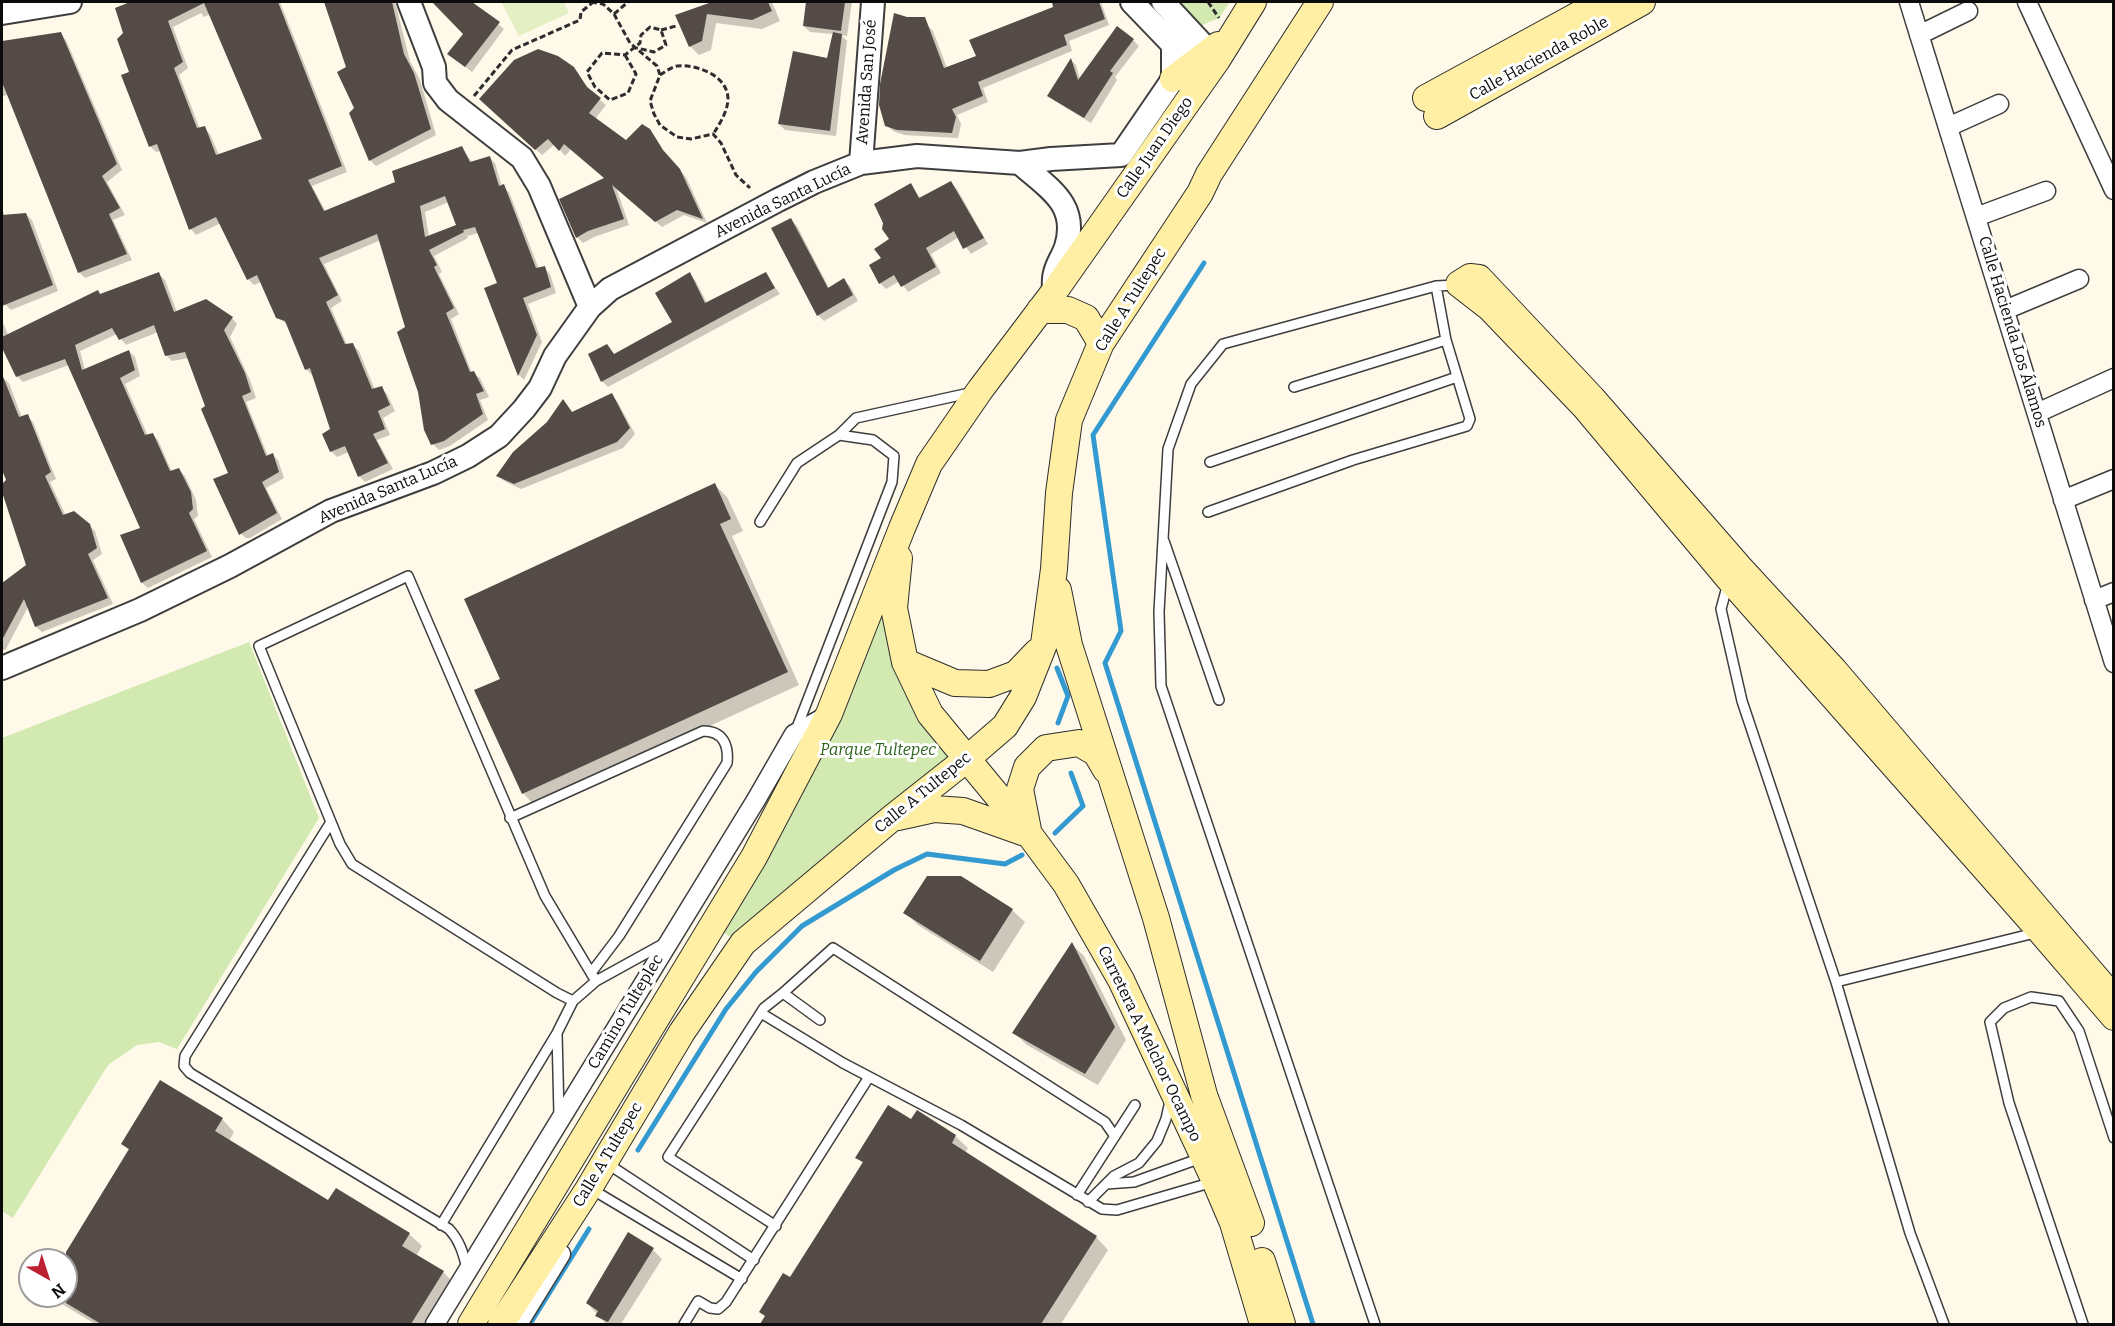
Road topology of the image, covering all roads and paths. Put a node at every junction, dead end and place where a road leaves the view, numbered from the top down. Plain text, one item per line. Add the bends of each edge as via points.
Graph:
1 (67, 2) edge
2 (409, 2) edge
3 (591, 2) edge
4 (628, 2) edge
5 (873, 2) edge
6 (1132, 2) edge
7 (1163, 2) edge
8 (1208, 2) edge
9 (1253, 2) edge
10 (1320, 2) edge
11 (1602, 2) edge
12 (1642, 2) edge
13 (1910, 2) edge
14 (2027, 2) edge
15 (1968, 12) dead end
16 (2, 13) edge
17 (614, 14) junction
18 (1227, 25) junction
19 (676, 26) dead end
20 (661, 30) junction
21 (1919, 35) junction
22 (635, 47) junction
23 (625, 55) junction
24 (1194, 62) junction
25 (660, 75) junction
26 (472, 100) dead end
27 (1999, 104) dead end
28 (1948, 127) junction
29 (713, 134) junction
30 (861, 163) junction
31 (1020, 164) junction
32 (750, 188) dead end
33 (2114, 190) edge
34 (2046, 191) dead end
35 (1976, 217) junction
36 (2079, 279) dead end
37 (1447, 285) junction
38 (1047, 301) junction
39 (590, 307) junction
40 (2005, 310) junction
41 (1446, 340) junction
42 (1101, 343) junction
43 (1457, 377) junction
44 (2114, 378) edge
45 (1294, 387) dead end
46 (980, 390) junction
47 (2037, 413) junction
48 (839, 435) junction
49 (1210, 462) dead end
50 (2114, 479) edge
51 (2063, 500) junction
52 (1208, 512) dead end
53 (760, 522) dead end
54 (902, 528) junction
55 (1162, 536) junction
56 (1054, 569) junction
57 (1734, 573) junction
58 (2114, 592) edge
59 (2094, 600) junction
60 (1044, 644) junction
61 (905, 662) junction
62 (2114, 663) edge
63 (2, 668) edge
64 (1219, 700) dead end
65 (829, 714) junction
66 (794, 734) junction
67 (968, 758) junction
68 (1112, 780) junction
69 (510, 818) junction
70 (892, 818) junction
71 (331, 822) junction
72 (1029, 834) junction
73 (2046, 929) junction
74 (670, 940) junction
75 (594, 977) junction
76 (1836, 982) junction
77 (783, 993) junction
78 (2114, 999) edge
79 (573, 1001) junction
80 (761, 1013) junction
81 (2114, 1017) edge
82 (692, 1018) junction
83 (820, 1020) dead end
84 (557, 1033) junction
85 (869, 1077) junction
86 (1172, 1089) junction
87 (1135, 1105) dead end
88 (560, 1121) junction
89 (1114, 1135) junction
90 (2114, 1138) edge
91 (1203, 1157) junction
92 (1139, 1163) junction
93 (614, 1168) junction
94 (1150, 1176) junction
95 (1215, 1181) junction
96 (1106, 1184) junction
97 (598, 1193) junction
98 (1077, 1195) junction
99 (1088, 1202) junction
100 (441, 1225) junction
101 (776, 1226) junction
102 (754, 1260) junction
103 (468, 1270) junction
104 (742, 1279) junction
105 (435, 1324) edge
106 (471, 1324) edge
107 (501, 1324) edge
108 (518, 1324) edge
109 (684, 1324) edge
110 (1263, 1324) edge
111 (1282, 1324) edge
112 (1375, 1324) edge
113 (1944, 1324) edge
114 (2083, 1324) edge

1 - 16 street
2 - 39 street via 434,67 435,82 448,100 522,158 539,186
3 - 17 path via 603,4
3 - 26 path via 581,12 580,20 512,50
4 - 17 path
5 - 30 street, Avenida San José
6 - 24 street
7 - 24 street
8 - 18 path
9 - 18 main road
10 - 42 main road, Calle A Tultepec
11 - 12 main road, Calle Hacienda Roble via 1432,107
13 - 21 street, Calle Hacienda Los Álamos
14 - 33 street
15 - 21 street
17 - 22 path
18 - 24 main road, Calle Juan Diego
19 - 20 path
20 - 22 path via 650,27
20 - 22 path via 666,45 654,52
21 - 28 street, Calle Hacienda Los Álamos
22 - 23 path
22 - 25 path via 657,66
23 - 23 path via 602,53 587,72 595,87 610,100 628,93 636,74
24 - 31 street, Avenida Santa Lucía via 1121,155
24 - 38 main road, Calle Juan Diego
25 - 29 path via 650,101 660,125 677,137 691,139
25 - 29 path via 674,66 691,66 710,72 722,83 728,97 723,120
27 - 28 street
28 - 35 street, Calle Hacienda Los Álamos
29 - 32 path via 736,175
30 - 31 street, Avenida Santa Lucía via 917,156
30 - 39 street, Avenida Santa Lucía via 796,191 610,289
31 - 38 street via 1061,200 1068,214 1070,229
34 - 35 street
35 - 40 street, Calle Hacienda Los Álamos
36 - 40 street
37 - 41 lane
37 - 55 lane via 1223,344 1191,384 1168,449
37 - 57 main road via 1490,308
38 - 42 main road via 1086,318
38 - 46 main road, Calle A Tultepec
39 - 63 street, Avenida Santa Lucía via 524,409 499,436 468,456 331,512 140,610
40 - 47 street, Calle Hacienda Los Álamos
41 - 43 lane
41 - 45 lane
42 - 56 main road, Calle A Tultepec via 1069,420
43 - 49 lane
43 - 52 lane via 1470,419 1467,426 1353,460
44 - 47 street
46 - 48 lane via 856,418
46 - 54 main road, Calle A Tultepec via 929,464
47 - 51 street, Calle Hacienda Los Álamos
48 - 53 lane via 797,464
48 - 66 lane via 873,440 894,456 892,482
50 - 51 street
51 - 59 street, Calle Hacienda Los Álamos
54 - 61 main road, Carretera A Melchor Ocampo via 894,608
54 - 65 main road, Calle A Tultepec
55 - 64 lane
55 - 112 lane via 1161,686
56 - 60 main road, Calle A Tultepec
56 - 68 main road, Carretera A Melchor Ocampo via 1069,645
57 - 73 main road
57 - 76 lane via 1721,609 1742,701
58 - 59 street
59 - 62 street, Calle Hacienda Los Álamos
60 - 61 main road via 1016,674 989,684 955,682
60 - 67 main road, Calle A Tultepec via 1023,697 1005,726
61 - 67 main road, Carretera A Melchor Ocampo via 930,714
65 - 66 street, Camino Tulteplec
65 - 106 main road, Calle A Tultepec via 754,857
66 - 74 street, Camino Tulteplec
67 - 70 main road, Calle A Tultepec
67 - 72 main road, Carretera A Melchor Ocampo
68 - 72 main road via 1096,753 1079,743 1046,748 1027,767 1020,789
68 - 111 main road, Carretera A Melchor Ocampo via 1156,918 1204,1095 1249,1217
69 - 71 lane via 408,576 259,646
69 - 75 lane via 544,896
69 - 75 lane via 703,731 714,731 728,750 728,763
70 - 72 main road via 934,809 963,812
70 - 82 main road, Calle A Tultepec via 743,943
71 - 79 lane via 352,864
71 - 100 lane via 184,1056 184,1065 190,1073
72 - 86 main road, Carretera A Melchor Ocampo via 1066,884 1121,980
73 - 76 lane
73 - 78 main road
73 - 81 main road
74 - 75 lane
74 - 88 street, Camino Tulteplec
75 - 79 lane
76 - 113 lane via 1910,1233
77 - 80 lane
77 - 83 lane
77 - 89 lane via 832,948 1106,1122
79 - 84 lane
80 - 85 lane
80 - 101 lane via 668,1157
82 - 93 street via 662,1089
82 - 107 main road, Calle A Tultepec
84 - 88 lane
84 - 100 lane
85 - 98 lane via 961,1125
85 - 101 lane
86 - 91 main road, Carretera A Melchor Ocampo
86 - 92 lane via 1157,1141
87 - 89 lane
88 - 103 street, Camino Tulteplec
89 - 98 lane
90 - 114 lane via 2079,1031 2059,1001 2031,997 2004,1008 1990,1022 2009,1103
91 - 94 lane
91 - 95 main road, Carretera A Melchor Ocampo
92 - 94 lane
92 - 96 lane
93 - 97 street
93 - 102 lane
94 - 96 lane via 1134,1182
95 - 99 lane via 1118,1210 1102,1209
95 - 110 main road, Carretera A Melchor Ocampo via 1233,1223
96 - 99 lane
97 - 104 lane
97 - 108 street
98 - 99 lane
100 - 103 lane via 456,1238
101 - 102 lane
102 - 104 lane
103 - 105 street, Camino Tulteplec
104 - 109 lane via 718,1309 698,1301

